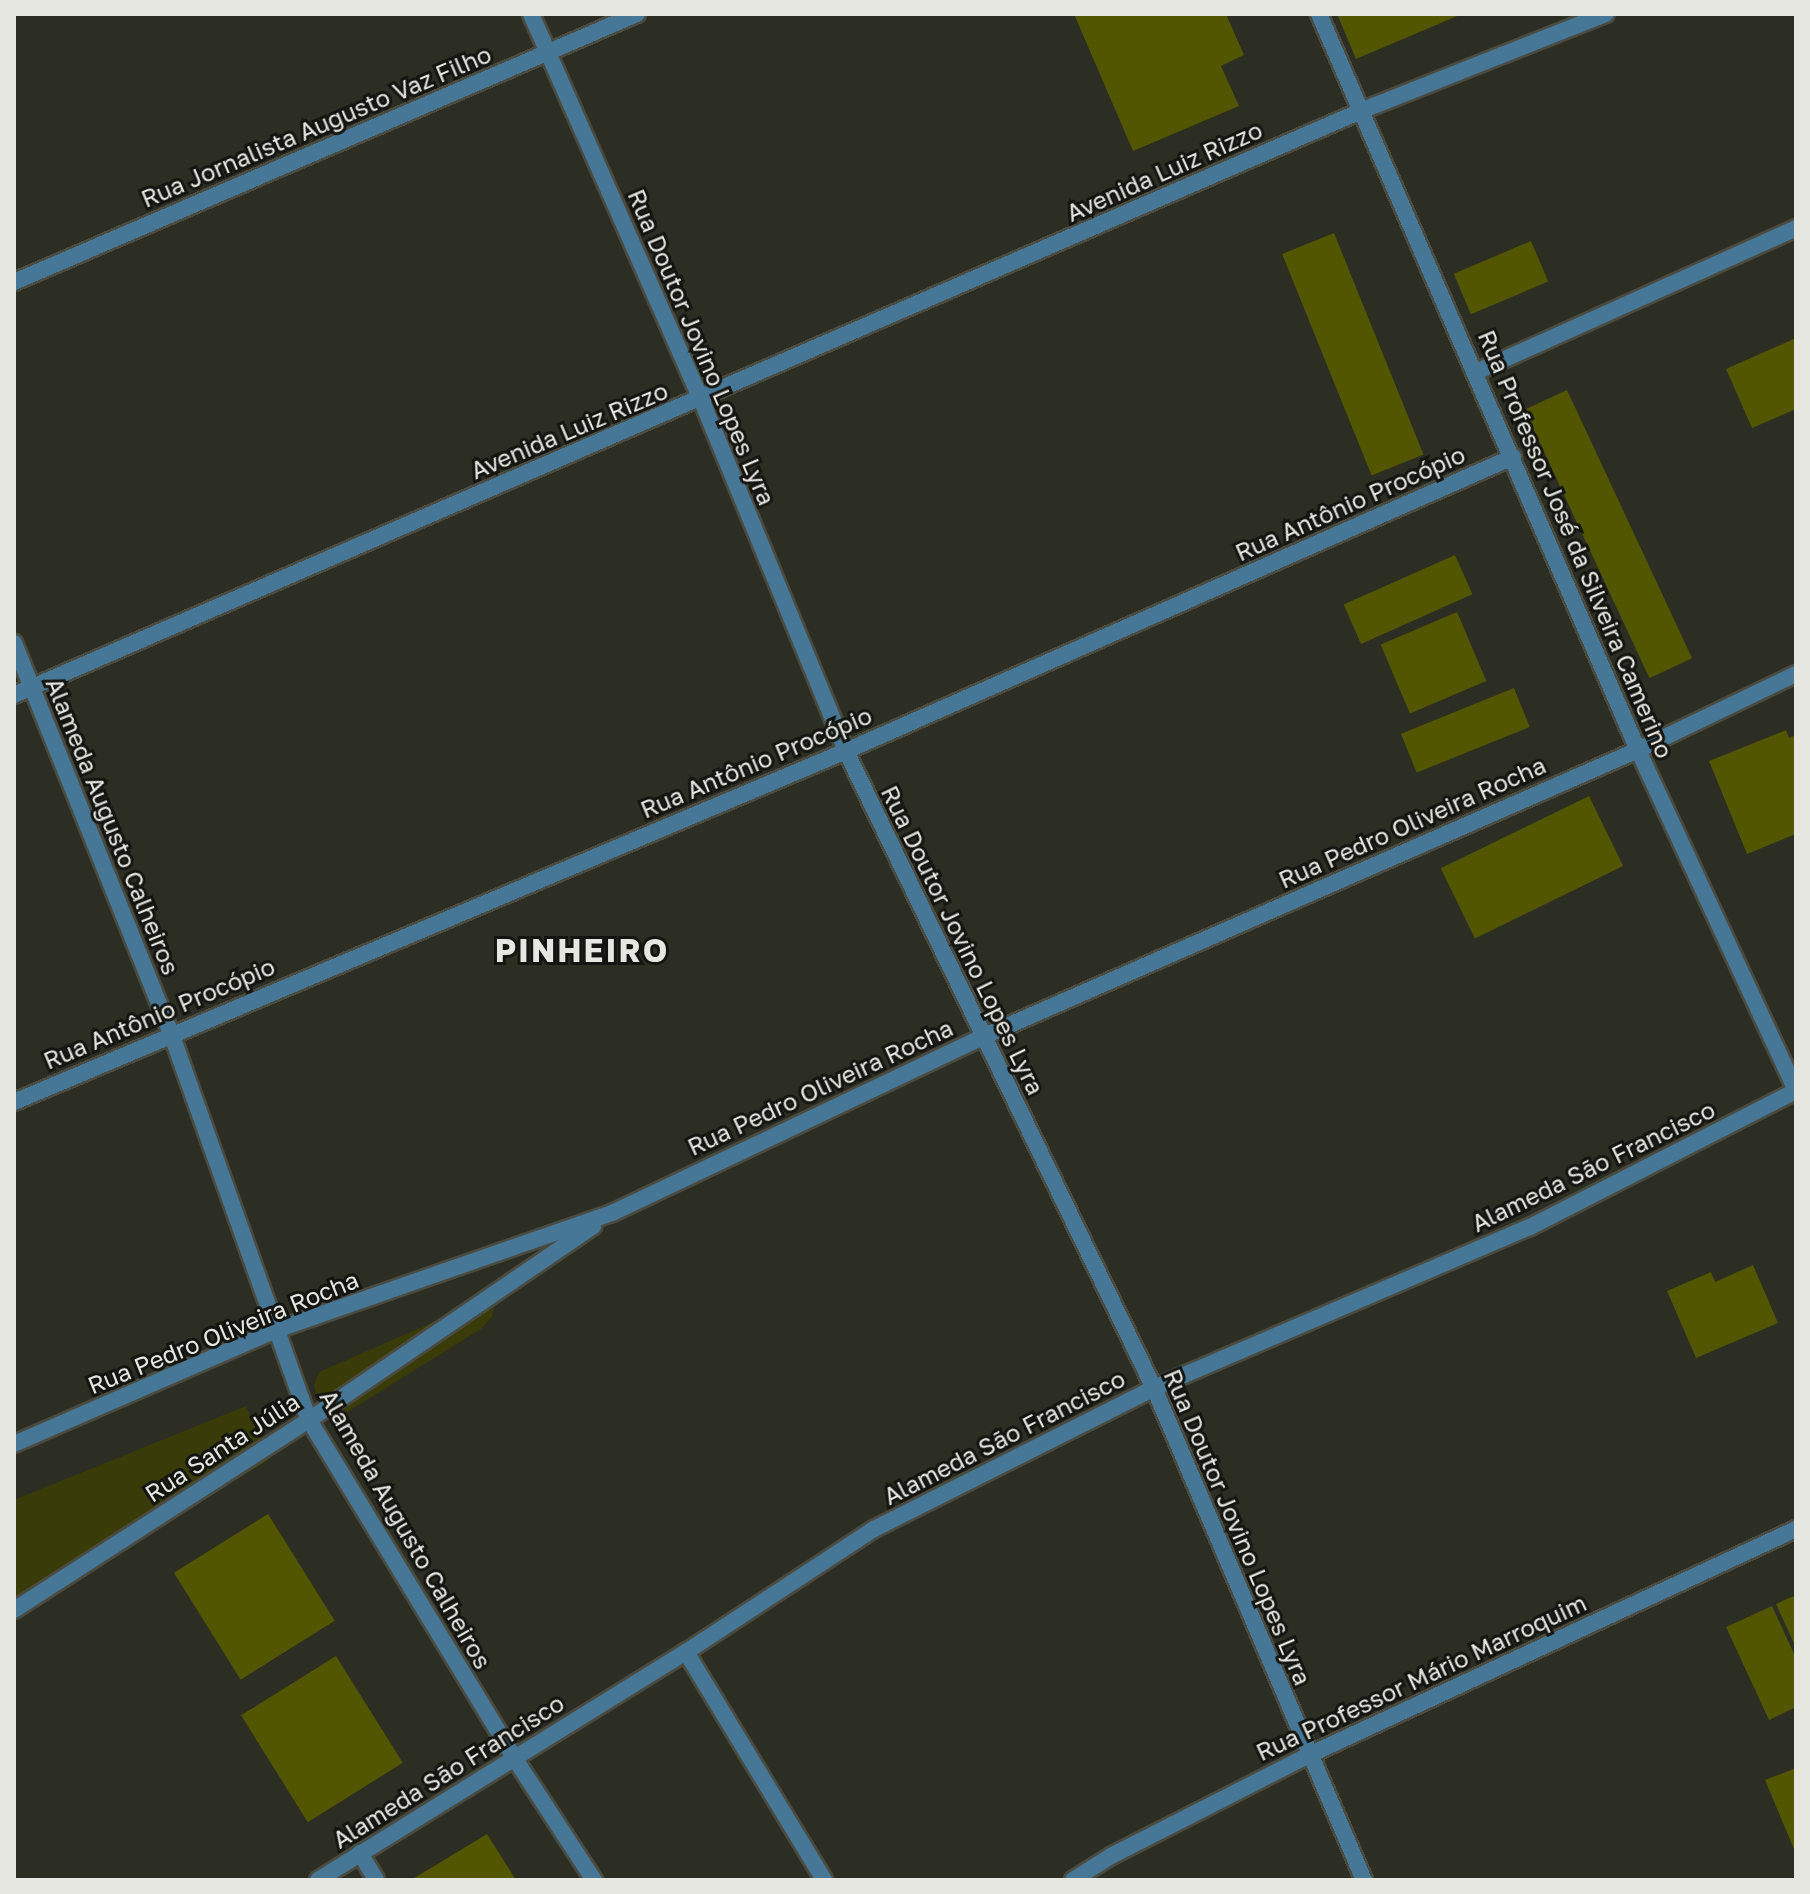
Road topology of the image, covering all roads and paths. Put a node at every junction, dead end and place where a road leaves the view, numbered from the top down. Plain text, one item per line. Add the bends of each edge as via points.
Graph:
1 (531, 14) edge
2 (637, 14) edge
3 (1319, 14) edge
4 (1606, 14) edge
5 (547, 53) junction
6 (1363, 110) junction
7 (1796, 228) edge
8 (14, 282) edge
9 (1476, 372) junction
10 (701, 399) junction
11 (1513, 457) junction
12 (14, 643) edge
13 (1796, 674) edge
14 (32, 688) junction
15 (14, 695) edge
16 (1638, 750) junction
17 (846, 751) junction
18 (171, 1033) junction
19 (982, 1037) junction
20 (1796, 1091) edge
21 (14, 1102) edge
22 (612, 1213) junction
23 (276, 1330) junction
24 (1154, 1388) junction
25 (309, 1420) junction
26 (14, 1444) edge
27 (1796, 1529) edge
28 (14, 1610) edge
29 (686, 1652) junction
30 (1309, 1755) junction
31 (515, 1759) junction
32 (360, 1853) junction
33 (318, 1880) edge
34 (376, 1880) edge
35 (594, 1880) edge
36 (824, 1880) edge
37 (1073, 1880) edge
38 (1364, 1880) edge

1 - 5 street, Rua Doutor Jovino Lopes Lyra
2 - 5 street, Rua Jornalista Augusto Vaz Filho
3 - 6 street, Rua Professor José da Silveira Camerino
4 - 6 street, Avenida Luiz Rizzo
5 - 8 street, Rua Jornalista Augusto Vaz Filho
5 - 10 street, Rua Doutor Jovino Lopes Lyra
6 - 9 street, Rua Professor José da Silveira Camerino
6 - 10 street, Avenida Luiz Rizzo
7 - 9 street
9 - 11 street, Rua Professor José da Silveira Camerino
10 - 14 street, Avenida Luiz Rizzo
10 - 17 street, Rua Doutor Jovino Lopes Lyra
11 - 16 street, Rua Professor José da Silveira Camerino
11 - 17 street, Rua Antônio Procópio
12 - 14 street, Alameda Augusto Calheiros
13 - 16 street, Rua Pedro Oliveira Rocha
14 - 15 street, Avenida Luiz Rizzo
14 - 18 street, Alameda Augusto Calheiros
16 - 19 street, Rua Pedro Oliveira Rocha
16 - 20 street, Rua Professor José da Silveira Camerino
17 - 18 street, Rua Antônio Procópio
17 - 19 street, Rua Doutor Jovino Lopes Lyra
18 - 21 street, Rua Antônio Procópio
18 - 23 street, Alameda Augusto Calheiros
19 - 22 street, Rua Pedro Oliveira Rocha
19 - 24 street, Rua Doutor Jovino Lopes Lyra
20 - 24 street, Alameda São Francisco via 1530,1227
22 - 23 street, Rua Pedro Oliveira Rocha
22 - 25 street, Rua Santa Júlia
23 - 25 street, Alameda Augusto Calheiros
23 - 26 street, Rua Pedro Oliveira Rocha
24 - 29 street, Alameda São Francisco via 874,1529
24 - 30 street, Rua Doutor Jovino Lopes Lyra
25 - 28 street, Rua Santa Júlia
25 - 31 street, Alameda Augusto Calheiros
27 - 30 street, Rua Professor Mário Marroquim
29 - 31 street, Alameda São Francisco
29 - 36 street
30 - 37 street, Rua Professor Mário Marroquim
30 - 38 street, Rua Doutor Jovino Lopes Lyra
31 - 32 street, Alameda São Francisco
31 - 35 street, Alameda Augusto Calheiros
32 - 33 street, Alameda São Francisco
32 - 34 street

